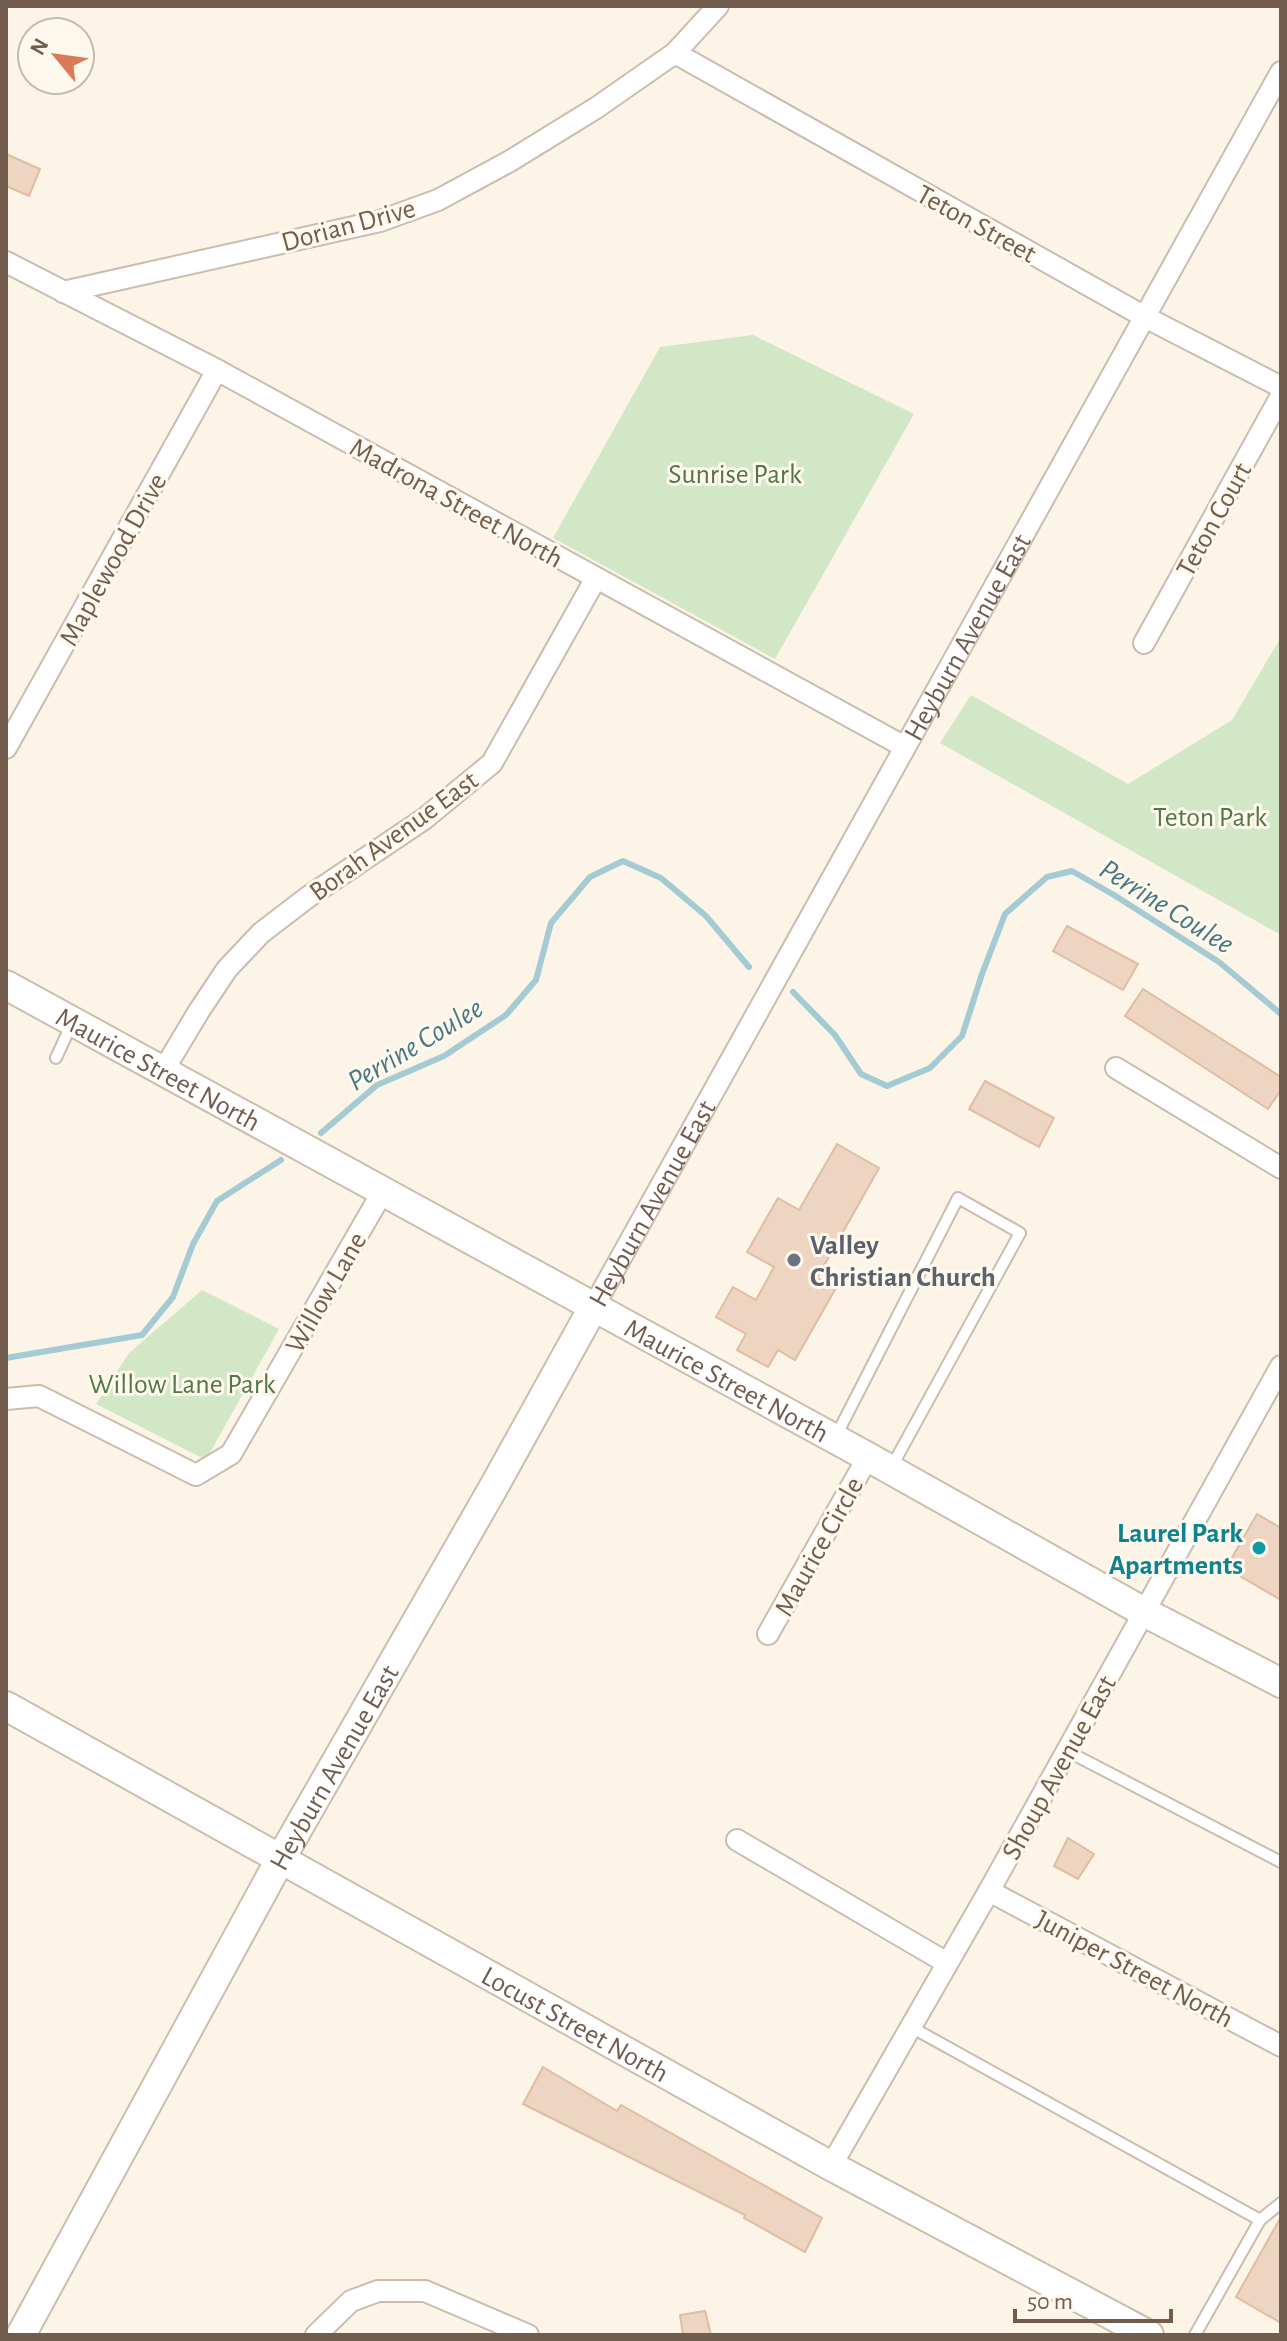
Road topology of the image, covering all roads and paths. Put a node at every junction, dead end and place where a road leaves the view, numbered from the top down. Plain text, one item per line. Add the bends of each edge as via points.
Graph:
1 (718, 6) edge
2 (675, 53) junction
3 (1281, 72) edge
4 (6, 262) edge
5 (63, 292) junction
6 (1145, 317) junction
7 (217, 370) junction
8 (1281, 387) edge
9 (1281, 396) edge
10 (596, 578) junction
11 (1144, 643) dead end
12 (905, 747) junction
13 (6, 748) edge
14 (6, 985) edge
15 (73, 1021) junction
16 (56, 1058) dead end
17 (1116, 1068) dead end
18 (163, 1071) junction
19 (1281, 1168) edge
20 (383, 1191) junction
21 (594, 1306) junction
22 (1281, 1366) edge
23 (6, 1399) edge
24 (835, 1439) junction
25 (879, 1463) junction
26 (1144, 1612) junction
27 (768, 1634) dead end
28 (1281, 1683) edge
29 (6, 1706) edge
30 (1067, 1751) junction
31 (737, 1840) dead end
32 (281, 1858) junction
33 (1281, 1862) edge
34 (989, 1891) junction
35 (947, 1963) junction
36 (911, 2027) junction
37 (1281, 2046) edge
38 (831, 2166) junction
39 (1281, 2203) edge
40 (1260, 2220) junction
41 (1197, 2332) edge
42 (21, 2335) edge
43 (316, 2335) edge
44 (528, 2335) edge
45 (1149, 2335) edge
46 (1209, 2335) edge

1 - 2 street, Dorian Drive
2 - 5 street, Dorian Drive via 596,108 438,200 380,221
2 - 6 street, Teton Street
3 - 6 street, Heyburn Avenue East
4 - 5 street, Madrona Street North
5 - 7 street, Madrona Street North
6 - 8 street, Teton Street
6 - 12 street, Heyburn Avenue East
7 - 10 street, Madrona Street North
7 - 13 street, Maplewood Drive
9 - 11 street, Teton Court
10 - 12 street, Madrona Street North
10 - 18 street, Borah Avenue East via 492,763 424,819 261,933 227,969
12 - 21 street, Heyburn Avenue East
14 - 15 street, Maurice Street North
15 - 16 lane
15 - 18 street, Maurice Street North
17 - 19 street
18 - 20 street, Maurice Street North
20 - 21 street, Maurice Street North
20 - 23 street, Willow Lane via 231,1454 196,1475 39,1396
21 - 24 street, Maurice Street North
21 - 32 street, Heyburn Avenue East
22 - 26 street, Shoup Avenue East
24 - 25 street, Maurice Street North
24 - 25 lane via 958,1198 1020,1233
25 - 26 street, Maurice Street North
25 - 27 street, Maurice Circle
26 - 28 street, Maurice Street North
26 - 30 street, Shoup Avenue East
29 - 32 street, Locust Street North
30 - 33 lane
30 - 34 street, Shoup Avenue East
31 - 35 street
32 - 38 street, Locust Street North
32 - 42 street, Heyburn Avenue East
34 - 35 street, Shoup Avenue East
34 - 37 street, Juniper Street North
35 - 36 street, Shoup Avenue East
36 - 38 street, Shoup Avenue East
36 - 40 lane
38 - 45 street, Locust Street North
39 - 40 lane
40 - 41 lane
41 - 46 lane
43 - 44 street via 351,2301 378,2291 425,2291

